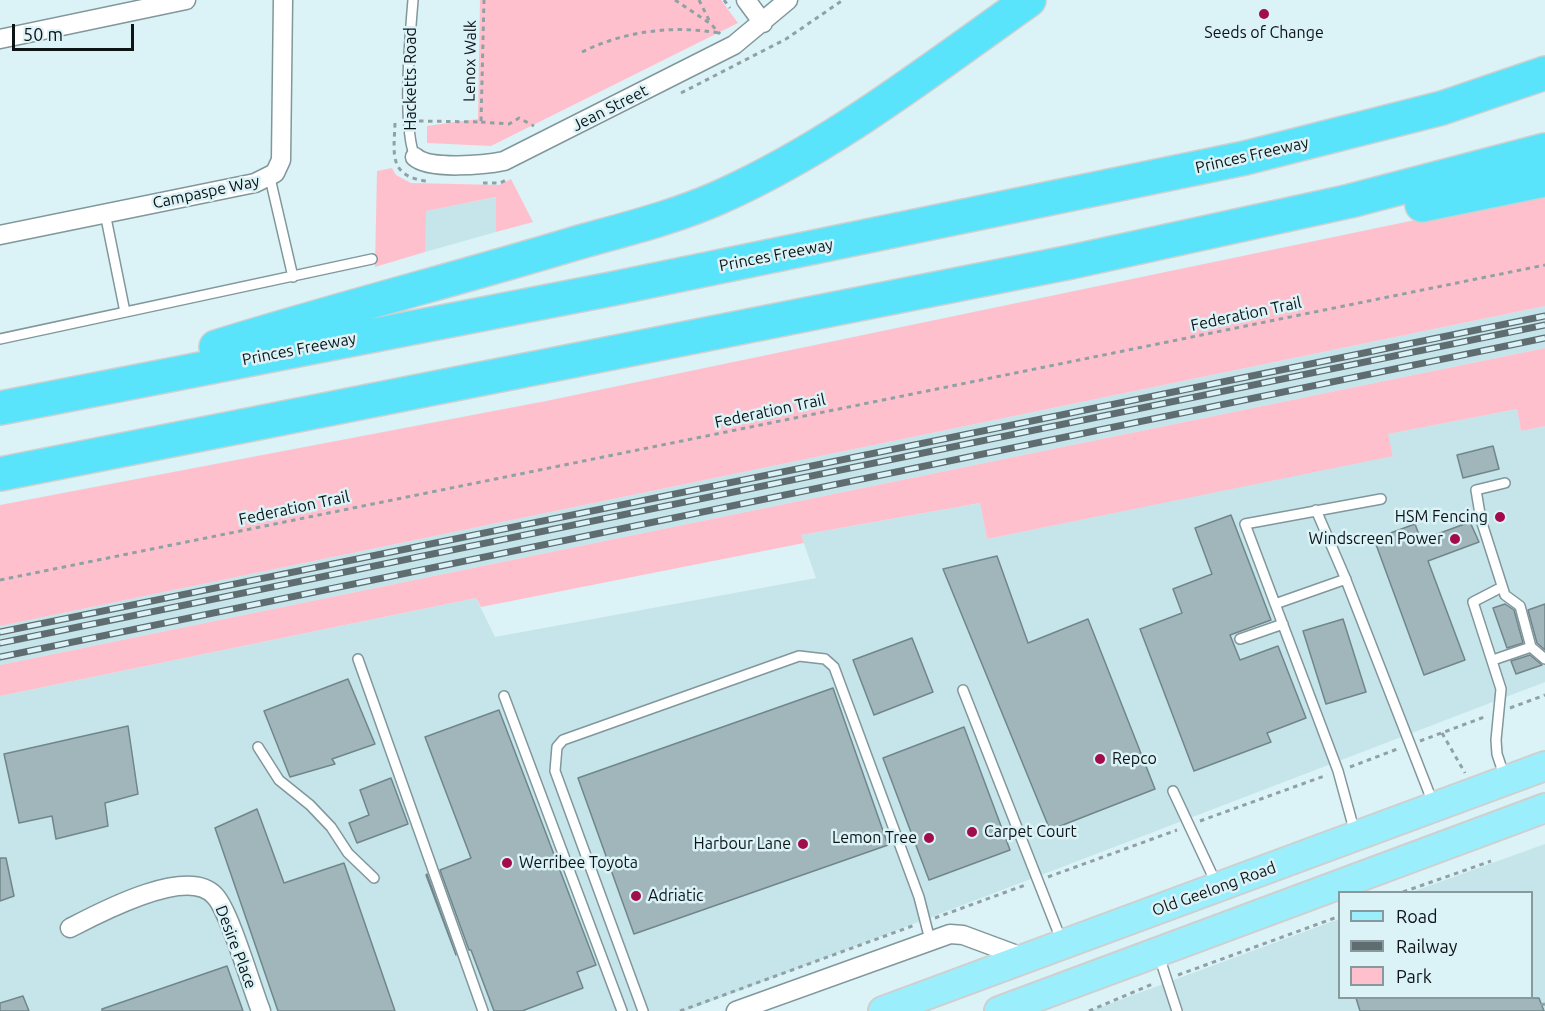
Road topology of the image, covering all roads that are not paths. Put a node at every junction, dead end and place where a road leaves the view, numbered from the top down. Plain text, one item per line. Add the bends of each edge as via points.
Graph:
1 (186, 0) edge
2 (283, 0) edge
3 (413, 0) edge
4 (788, 0) edge
5 (1029, 0) edge
6 (739, 6) edge
7 (763, 23) junction
8 (0, 39) edge
9 (1545, 73) edge
10 (1545, 150) edge
11 (415, 157) joint
12 (270, 178) junction
13 (1545, 180) edge
14 (105, 213) junction
15 (0, 235) edge
16 (372, 259) dead end
17 (1071, 262) junction
18 (292, 277) junction
19 (125, 312) junction
20 (0, 339) edge
21 (66, 395) junction
22 (0, 408) edge
23 (0, 474) edge
24 (1505, 483) dead end
25 (1381, 499) dead end
26 (1316, 510) junction
27 (1346, 579) junction
28 (1502, 587) junction
29 (1275, 604) junction
30 (1283, 624) junction
31 (1240, 639) dead end
32 (1531, 646) junction
33 (358, 659) dead end
34 (1545, 659) edge
35 (1493, 660) junction
36 (963, 690) dead end
37 (504, 696) dead end
38 (258, 747) dead end
39 (1545, 766) edge
40 (1505, 780) junction
41 (1173, 791) dead end
42 (1434, 806) junction
43 (1533, 813) edge
44 (1355, 835) junction
45 (374, 878) dead end
46 (1218, 888) junction
47 (1143, 915) junction
48 (1233, 925) junction
49 (70, 928) dead end
50 (930, 940) junction
51 (1063, 945) junction
52 (1025, 958) junction
53 (1162, 966) junction
54 (890, 1010) edge
55 (261, 1011) edge
56 (483, 1011) edge
57 (622, 1011) edge
58 (643, 1011) edge
59 (736, 1011) edge
60 (999, 1011) edge
61 (1177, 1011) edge

1 - 8 street
2 - 12 street, Campaspe Way via 281,160
3 - 11 lane, Hacketts Road via 409,121
4 - 7 street, Jean Street
5 - 21 highway via 804,152 718,198 523,260 310,317
6 - 7 street
7 - 11 street, Jean Street via 504,160 478,165 427,163
9 - 21 highway, Princes Freeway via 1442,108 1245,158 611,289
10 - 17 highway via 1350,201
12 - 14 street, Campaspe Way
12 - 18 lane
13 - 17 highway via 1378,214
14 - 15 street, Campaspe Way
14 - 19 lane
16 - 18 lane
17 - 23 highway
18 - 19 lane
19 - 20 lane
21 - 22 highway, Princes Freeway
24 - 28 lane via 1476,490
25 - 26 lane
26 - 27 lane
26 - 29 lane via 1245,524
27 - 29 lane
27 - 42 lane
28 - 32 lane via 1520,606
28 - 35 lane via 1473,602
29 - 30 lane
30 - 31 lane
30 - 44 lane via 1338,771
32 - 34 lane
32 - 35 lane
33 - 56 lane
35 - 40 lane via 1501,689 1497,754
36 - 51 lane
37 - 57 lane
38 - 45 lane via 279,780 310,805 348,853
39 - 40 main road, Old Geelong Road
40 - 42 main road, Old Geelong Road
40 - 43 main road
41 - 46 lane
42 - 44 main road, Old Geelong Road
43 - 48 main road
44 - 46 main road, Old Geelong Road
46 - 47 main road, Old Geelong Road
46 - 48 main road
47 - 51 main road, Old Geelong Road
47 - 53 main road
48 - 53 main road
49 - 55 street, Desire Place via 136,896 191,885 205,887 216,896 224,913
50 - 52 street via 963,935
50 - 58 lane via 916,891 834,667 812,655 784,660 563,740 557,747 555,771
50 - 59 street
51 - 52 main road, Old Geelong Road
52 - 54 main road, Old Geelong Road
53 - 60 main road
53 - 61 lane

